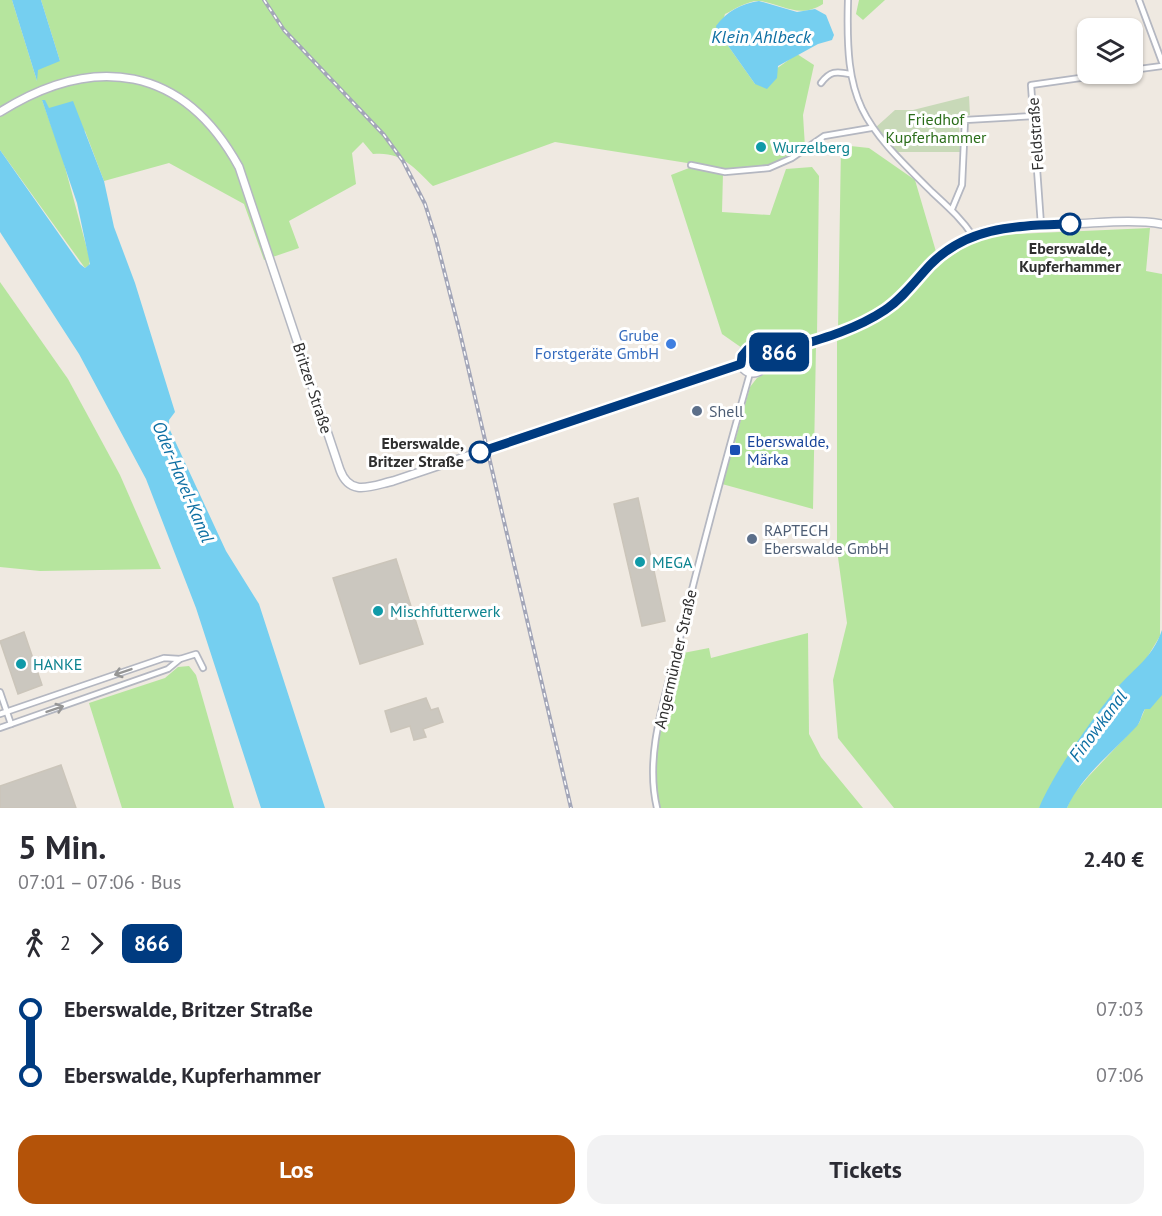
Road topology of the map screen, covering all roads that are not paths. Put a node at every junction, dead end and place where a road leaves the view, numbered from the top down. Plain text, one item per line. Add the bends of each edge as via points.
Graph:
1 (848, 0) edge
2 (1139, 0) edge
3 (1162, 64) edge
4 (1143, 68) edge
5 (850, 74) junction
6 (1077, 78) edge
7 (822, 83) dead end
8 (0, 112) edge
9 (1034, 116) junction
10 (871, 128) junction
11 (691, 165) dead end
12 (952, 209) junction
13 (1162, 224) edge
14 (1041, 225) junction
15 (973, 236) junction
16 (765, 356) junction
17 (741, 364) junction
18 (750, 373) junction
19 (164, 658) junction
20 (180, 659) junction
21 (203, 668) dead end
22 (168, 669) junction
23 (0, 692) edge
24 (7, 712) junction
25 (0, 714) edge
26 (11, 724) junction
27 (0, 728) edge
28 (657, 808) edge

1 - 5 street
2 - 3 street
3 - 4 street
5 - 7 street via 835,71
5 - 10 street via 856,100
6 - 9 street, Feldstraße via 1031,85
8 - 17 main road, Britzer Straße via 53,84 111,76 164,90 205,117 224,139 242,176 340,470 354,488 393,481
9 - 12 street via 965,120 962,185
9 - 14 street, Feldstraße
10 - 11 street via 824,136 769,168 725,172
10 - 12 street
12 - 15 street
13 - 14 main road, Britzer Straße
14 - 15 main road, Britzer Straße via 1004,226
15 - 16 main road, Britzer Straße via 939,257 896,302 874,317
16 - 17 main road, Britzer Straße via 759,349 748,349
16 - 18 main road, Britzer Straße via 761,370
17 - 18 main road
18 - 28 street, Angermünder Straße via 701,549 654,750
19 - 20 street
19 - 22 street
19 -> 24 street
20 - 21 street via 196,654
20 - 22 street
26 -> 22 street
23 - 24 street
24 - 25 street
24 - 26 street
26 - 27 street

